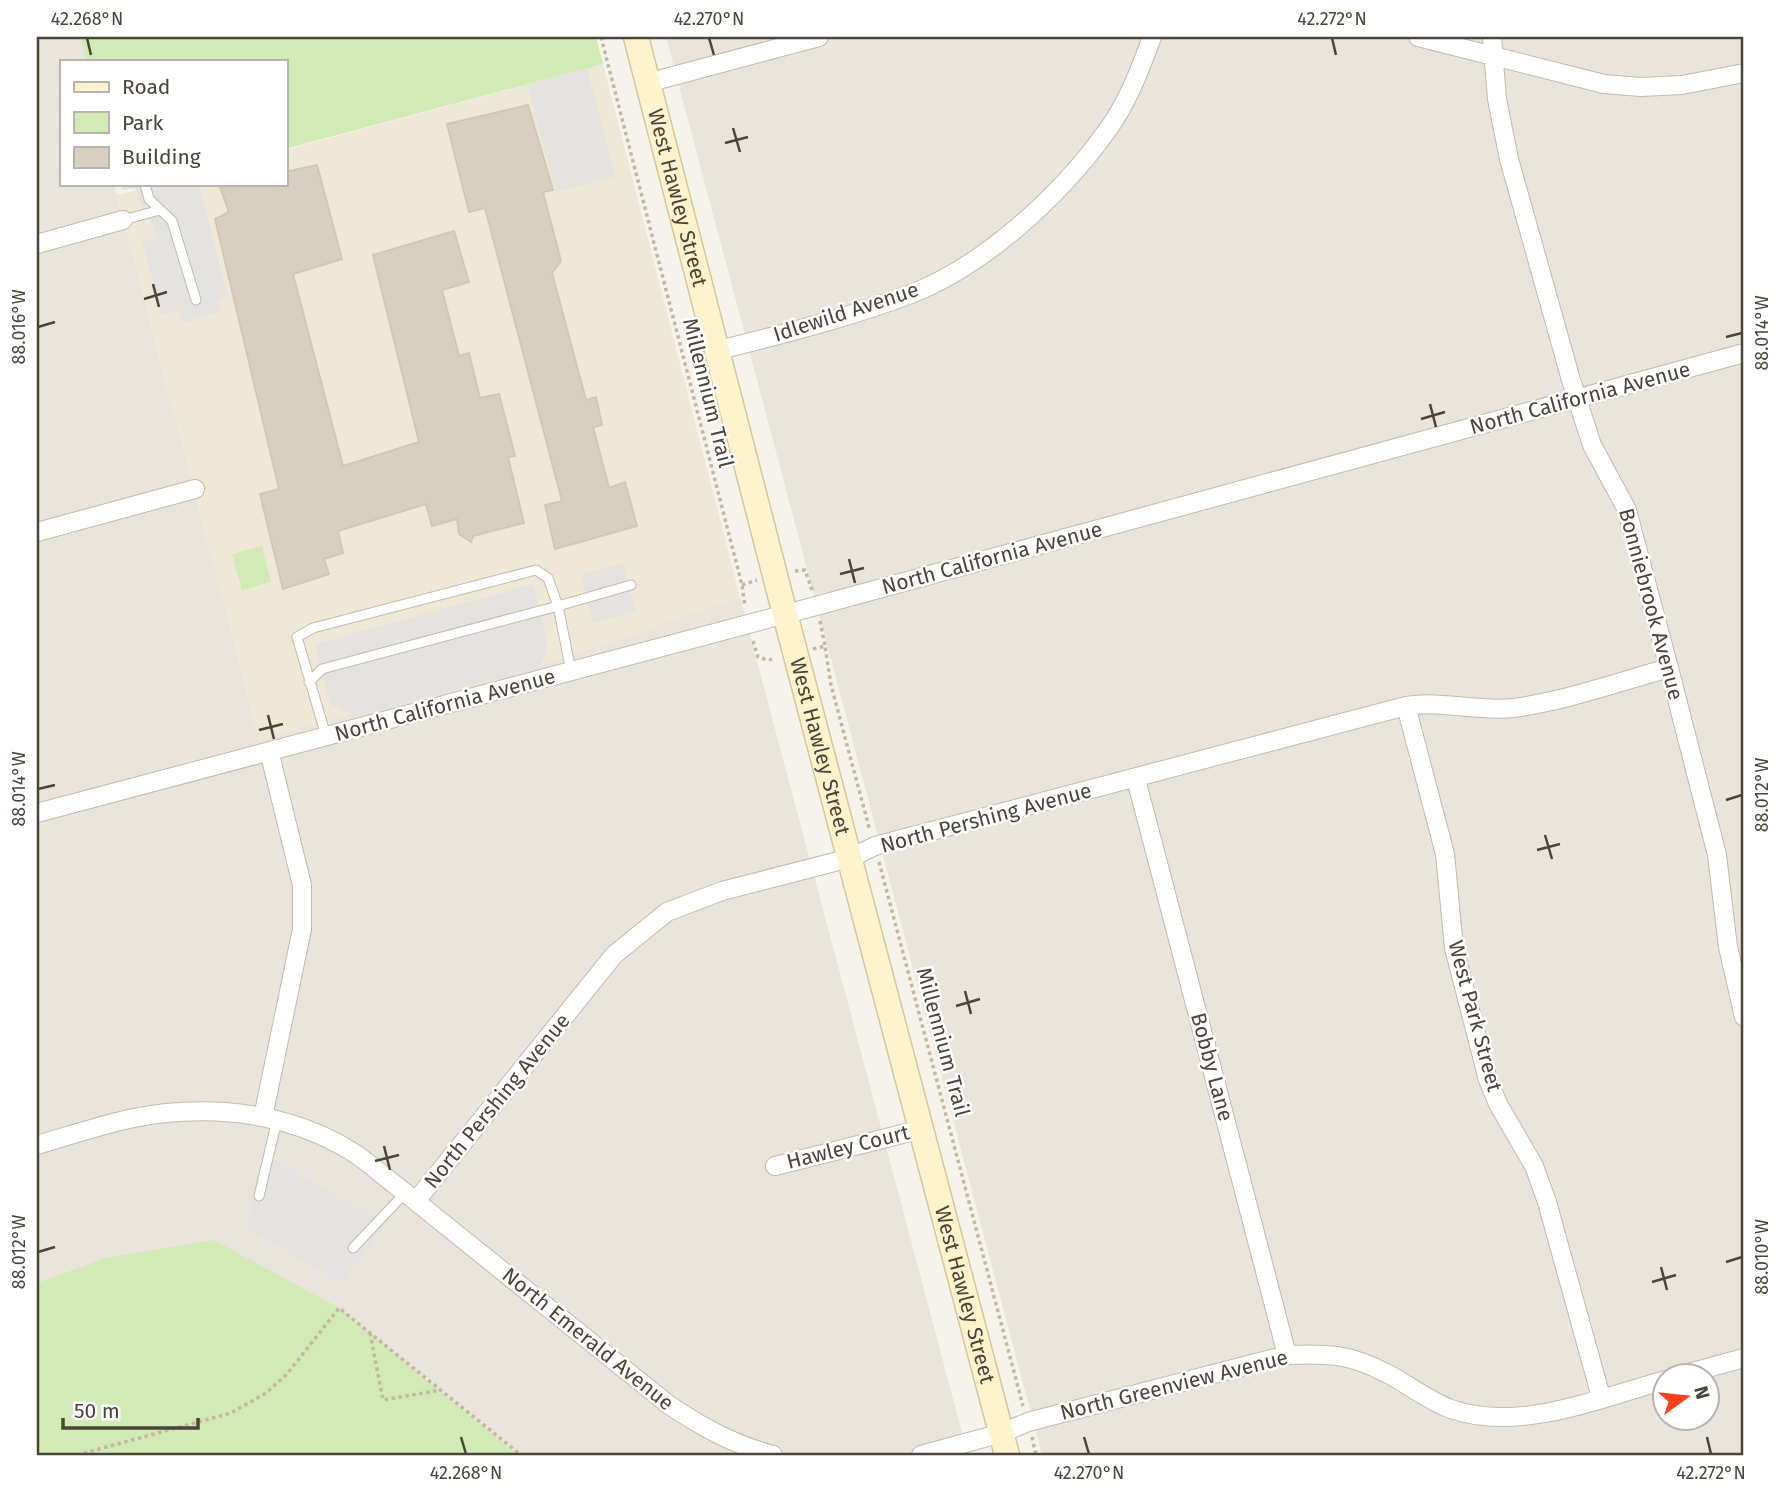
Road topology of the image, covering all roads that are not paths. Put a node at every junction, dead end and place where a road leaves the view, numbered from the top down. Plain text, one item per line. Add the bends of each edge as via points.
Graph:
1 (636, 37) edge
2 (819, 37) edge
3 (1152, 37) edge
4 (1418, 37) edge
5 (1492, 37) edge
6 (1493, 57) junction
7 (1744, 73) edge
8 (648, 83) junction
9 (146, 186) edge
10 (160, 210) junction
11 (123, 220) joint
12 (37, 244) edge
13 (196, 300) dead end
14 (716, 351) junction
15 (1744, 353) edge
16 (1576, 399) junction
17 (195, 489) dead end
18 (37, 532) edge
19 (631, 585) dead end
20 (558, 606) junction
21 (785, 614) junction
22 (1670, 668) junction
23 (571, 671) junction
24 (309, 682) junction
25 (1406, 706) junction
26 (326, 736) junction
27 (269, 751) junction
28 (1136, 779) junction
29 (37, 813) edge
30 (849, 858) junction
31 (1744, 1017) edge
32 (270, 1119) junction
33 (922, 1129) junction
34 (37, 1145) edge
35 (775, 1166) dead end
36 (259, 1196) dead end
37 (411, 1197) junction
38 (353, 1248) dead end
39 (1287, 1355) junction
40 (1744, 1359) edge
41 (1722, 1365) edge
42 (1652, 1383) edge
43 (1601, 1397) junction
44 (1005, 1444) edge
45 (773, 1455) edge
46 (921, 1455) edge

1 - 8 street, West Hawley Street
2 - 8 street
3 - 14 street, Idlewild Avenue via 1124,103 1106,132 1055,193 989,249 913,293
4 - 6 street
5 - 6 street, Bonniebrook Avenue
6 - 7 street via 1604,84 1641,87 1706,82
6 - 16 street, Bonniebrook Avenue via 1509,159
8 - 14 street, West Hawley Street
9 - 10 lane via 149,199
10 - 11 lane
10 - 13 lane via 172,221
11 - 12 street
14 - 21 street, West Hawley Street
15 - 16 street, North California Avenue
16 - 21 street, North California Avenue
16 - 22 street, Bonniebrook Avenue via 1603,468 1627,510
17 - 18 street
19 - 20 lane
20 - 23 lane
20 - 24 lane via 322,669
20 - 24 lane via 548,578 536,570 313,628 297,637
21 - 23 street, North California Avenue
21 - 30 street, West Hawley Street
22 - 25 street, North Pershing Avenue via 1512,708 1444,703
22 - 31 street, Bonniebrook Avenue via 1717,855 1728,947
23 - 26 street, North California Avenue
24 - 26 lane
25 - 28 street, North Pershing Avenue
25 - 43 street, West Park Street via 1444,854 1454,948 1488,1080 1534,1166 1547,1202
26 - 27 street, North California Avenue
27 - 29 street, North California Avenue
27 - 32 street via 302,885 302,929
28 - 30 street, North Pershing Avenue via 875,846
28 - 39 street, Bobby Lane
30 - 33 street, West Hawley Street
30 - 37 street, North Pershing Avenue via 722,891 667,912 614,955
32 - 34 street, North Pershing Avenue via 234,1111 165,1113
32 - 36 lane
32 - 37 street, North Pershing Avenue via 312,1131 352,1152
33 - 35 street, Hawley Court
33 - 44 street, West Hawley Street
37 - 38 lane
37 - 45 street, North Emerald Avenue via 669,1405 707,1431
39 - 43 street, North Greenview Avenue via 1325,1353 1354,1359 1419,1394 1479,1416 1523,1417
39 - 44 street, North Greenview Avenue via 1028,1422
40 - 41 street
42 - 43 street, North Greenview Avenue
44 - 46 street, North Greenview Avenue

